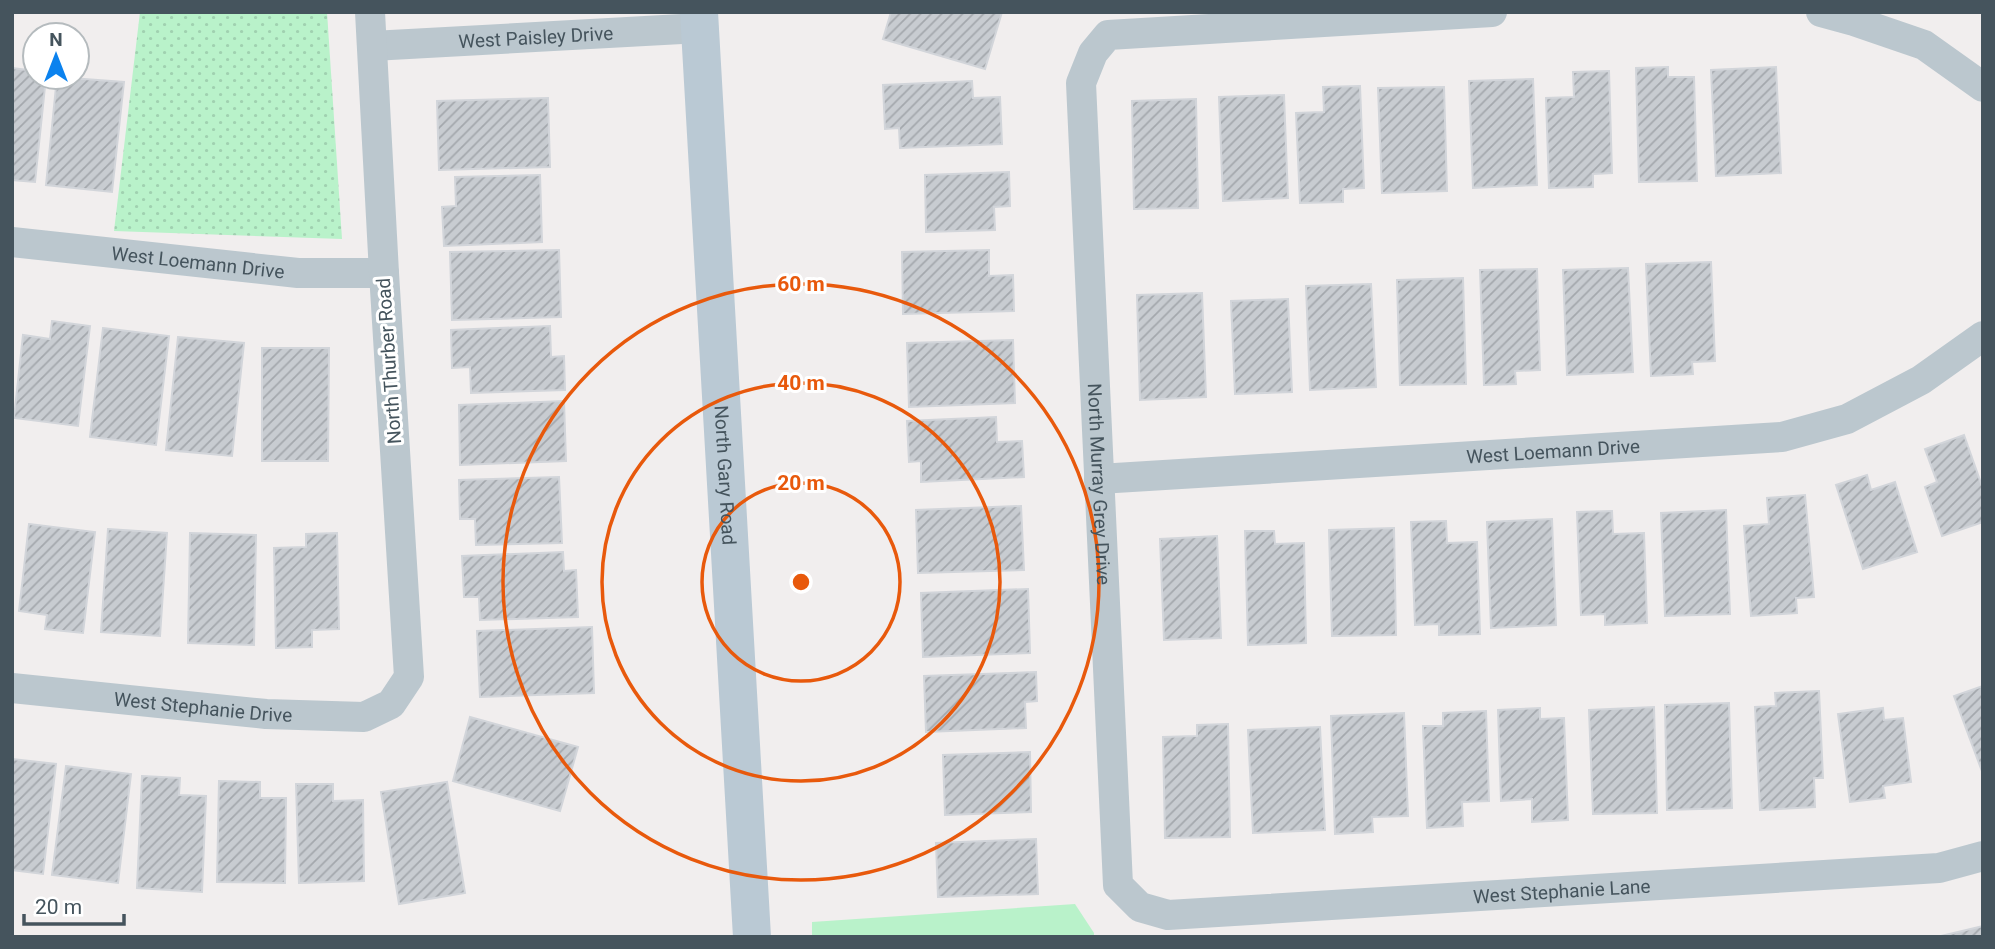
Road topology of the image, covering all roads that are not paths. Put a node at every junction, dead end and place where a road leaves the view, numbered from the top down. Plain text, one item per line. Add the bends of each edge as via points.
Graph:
1 (370, 12) edge
2 (1492, 12) edge
3 (1821, 12) edge
4 (1482, 13) edge
5 (700, 20) edge
6 (372, 46) junction
7 (1983, 88) edge
8 (12, 242) edge
9 (384, 273) junction
10 (1983, 336) edge
11 (1099, 479) junction
12 (12, 688) edge
13 (391, 704) joint
14 (1983, 856) edge
15 (1140, 907) joint
16 (752, 937) edge

1 - 6 street, North Thurber Road
2 - 4 street
3 - 7 street via 1924,45
4 - 11 street, North Murray Grey Drive via 1108,36 1093,53 1081,83
5 - 6 street, West Paisley Drive
5 - 16 main road, North Gary Road
6 - 9 street, North Thurber Road
8 - 9 street, West Loemann Drive via 298,273
9 - 13 street, North Thurber Road via 409,677
10 - 11 street, West Loemann Drive via 1921,380 1847,419 1782,437
11 - 15 street, North Murray Grey Drive via 1118,885
12 - 13 street, West Stephanie Drive via 266,714 364,717
14 - 15 street, West Stephanie Lane via 1939,868 1168,915

